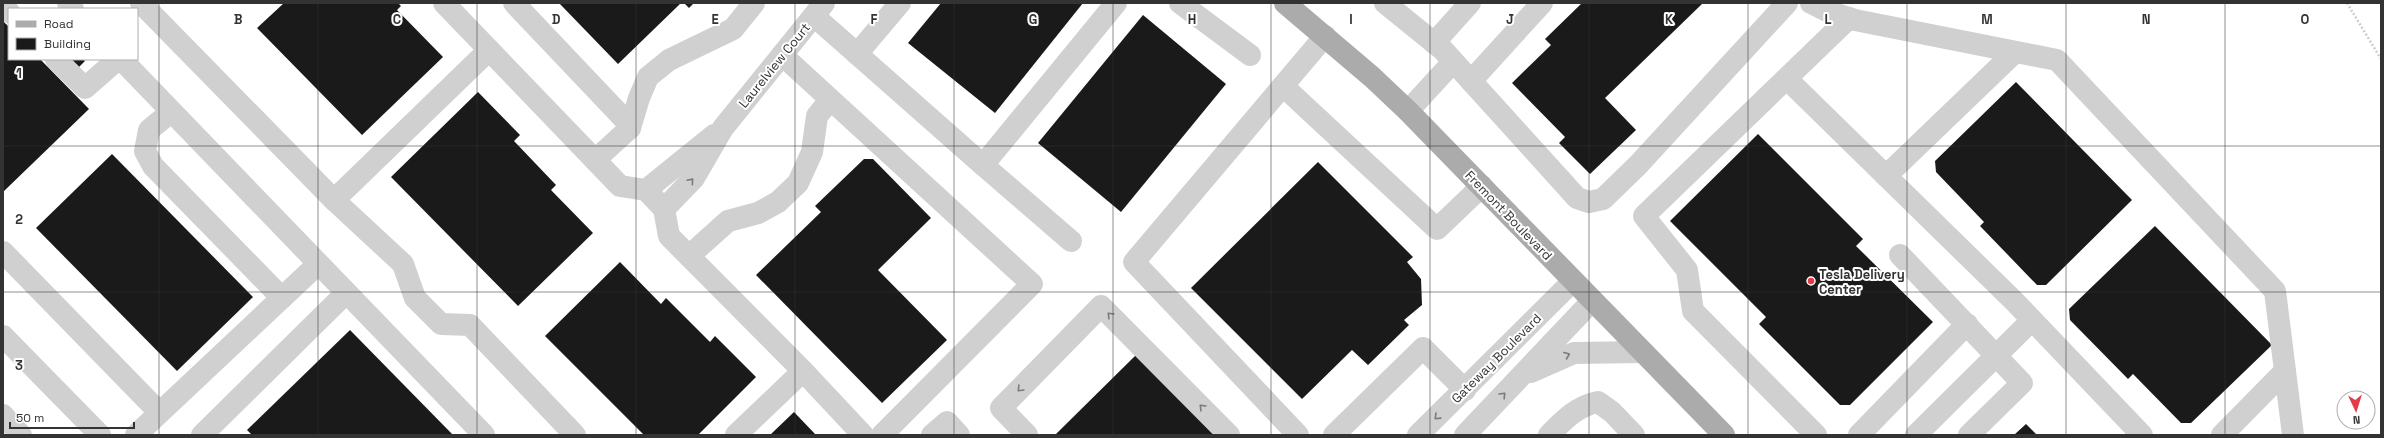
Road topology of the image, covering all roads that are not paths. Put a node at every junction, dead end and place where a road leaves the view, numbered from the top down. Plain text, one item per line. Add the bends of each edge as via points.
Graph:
1 (141, 3) edge
2 (444, 3) edge
3 (514, 3) edge
4 (754, 3) edge
5 (900, 3) edge
6 (1116, 3) edge
7 (1180, 3) edge
8 (1285, 3) edge
9 (1385, 3) edge
10 (1470, 3) edge
11 (1542, 3) edge
12 (1787, 3) edge
13 (1811, 3) edge
14 (819, 10) edge
15 (1849, 18) junction
16 (1325, 36) junction
17 (1434, 43) junction
18 (489, 50) junction
19 (2015, 52) junction
20 (857, 54) junction
21 (782, 55) junction
22 (1250, 55) dead end
23 (57, 60) edge
24 (119, 60) edge
25 (121, 60) edge
26 (1453, 62) junction
27 (1787, 79) junction
28 (1470, 81) junction
29 (1283, 86) junction
30 (830, 100) junction
31 (171, 112) junction
32 (1408, 112) junction
33 (630, 128) junction
34 (723, 128) junction
35 (595, 160) junction
36 (983, 165) junction
37 (1886, 176) junction
38 (1482, 186) junction
39 (646, 190) junction
40 (334, 200) junction
41 (664, 209) junction
42 (1070, 241) dead end
43 (3, 252) edge
44 (1900, 255) dead end
45 (689, 256) junction
46 (318, 264) junction
47 (1573, 281) junction
48 (346, 293) junction
49 (282, 298) junction
50 (1592, 301) junction
51 (2032, 320) junction
52 (1967, 324) junction
53 (7, 347) edge
54 (1643, 352) junction
55 (1997, 355) junction
56 (803, 371) junction
57 (2285, 371) junction
58 (1519, 378) junction
59 (1464, 390) junction
60 (159, 412) junction
61 (4, 418) edge
62 (21, 435) edge
63 (100, 435) edge
64 (136, 435) edge
65 (202, 435) edge
66 (484, 435) edge
67 (574, 435) edge
68 (736, 435) edge
69 (863, 435) edge
70 (882, 435) edge
71 (932, 435) edge
72 (959, 435) edge
73 (1027, 435) edge
74 (1230, 435) edge
75 (1298, 435) edge
76 (1334, 435) edge
77 (1418, 435) edge
78 (1465, 435) edge
79 (1549, 435) edge
80 (1634, 435) edge
81 (1724, 435) edge
82 (1816, 435) edge
83 (1859, 435) edge
84 (1916, 435) edge
85 (1969, 435) edge
86 (2142, 435) edge
87 (2222, 435) edge
88 (2294, 435) edge

1 - 40 street
2 - 18 street
3 - 33 street via 626,120
4 - 33 street via 733,29 669,60 648,77
5 - 20 street
6 - 36 street
7 - 22 street
8 - 16 main road, Fremont Boulevard
9 - 17 street
10 - 17 street
11 - 28 street
12 - 28 street via 1638,165 1603,199 1589,202 1576,198
13 - 15 street
14 - 20 street
14 - 21 street, Laurelview Court
15 - 19 street
15 - 27 street
16 - 29 street
16 - 32 main road, Fremont Boulevard
17 - 26 street
18 - 35 street
18 - 40 street
19 - 37 street
19 - 57 street via 2057,60 2275,291
20 - 36 street
21 - 30 street
21 - 34 street, Laurelview Court
23 - 24 street via 85,88
25 - 31 street
26 - 28 street
26 - 32 street
27 - 37 street
27 - 82 street via 1644,216 1687,270 1693,311
29 - 38 street via 1437,229
29 - 75 street via 1134,262
30 - 45 street via 817,116 812,152 798,182 778,202 758,213 728,221
30 - 70 street via 1032,284
31 - 46 street
31 - 49 street via 149,130 145,151 153,166
32 - 38 main road, Fremont Boulevard
33 - 35 street
34 - 39 street
41 -> 34 street via 694,178
35 - 39 street via 620,186
36 - 42 street
37 - 51 street
38 - 47 main road, Fremont Boulevard
39 - 41 street
40 - 67 street via 403,264 415,298 441,324 470,325
41 - 45 street via 669,236
43 - 60 street
44 - 52 street
45 - 56 street
46 - 48 street
46 - 49 street
47 - 50 main road, Fremont Boulevard
47 - 59 street, Gateway Boulevard
48 - 65 street
48 - 66 street
49 - 60 street
50 - 54 main road, Fremont Boulevard
50 - 58 street
51 - 55 street
51 - 86 street
52 - 55 street
52 - 83 street
53 - 63 street
58 -> 54 street via 1574,352
54 - 81 main road, Fremont Boulevard
55 - 84 street
55 - 85 street via 2022,383
56 - 68 street
56 - 69 street
57 - 87 street
57 - 88 street
78 -> 58 street
59 - 76 street via 1423,348
59 -> 77 street, Gateway Boulevard
60 - 64 street
61 - 62 street
71 - 72 street via 947,422
74 -> 73 street via 1101,306 1001,408
79 - 80 street via 1576,410 1598,402 1612,412

